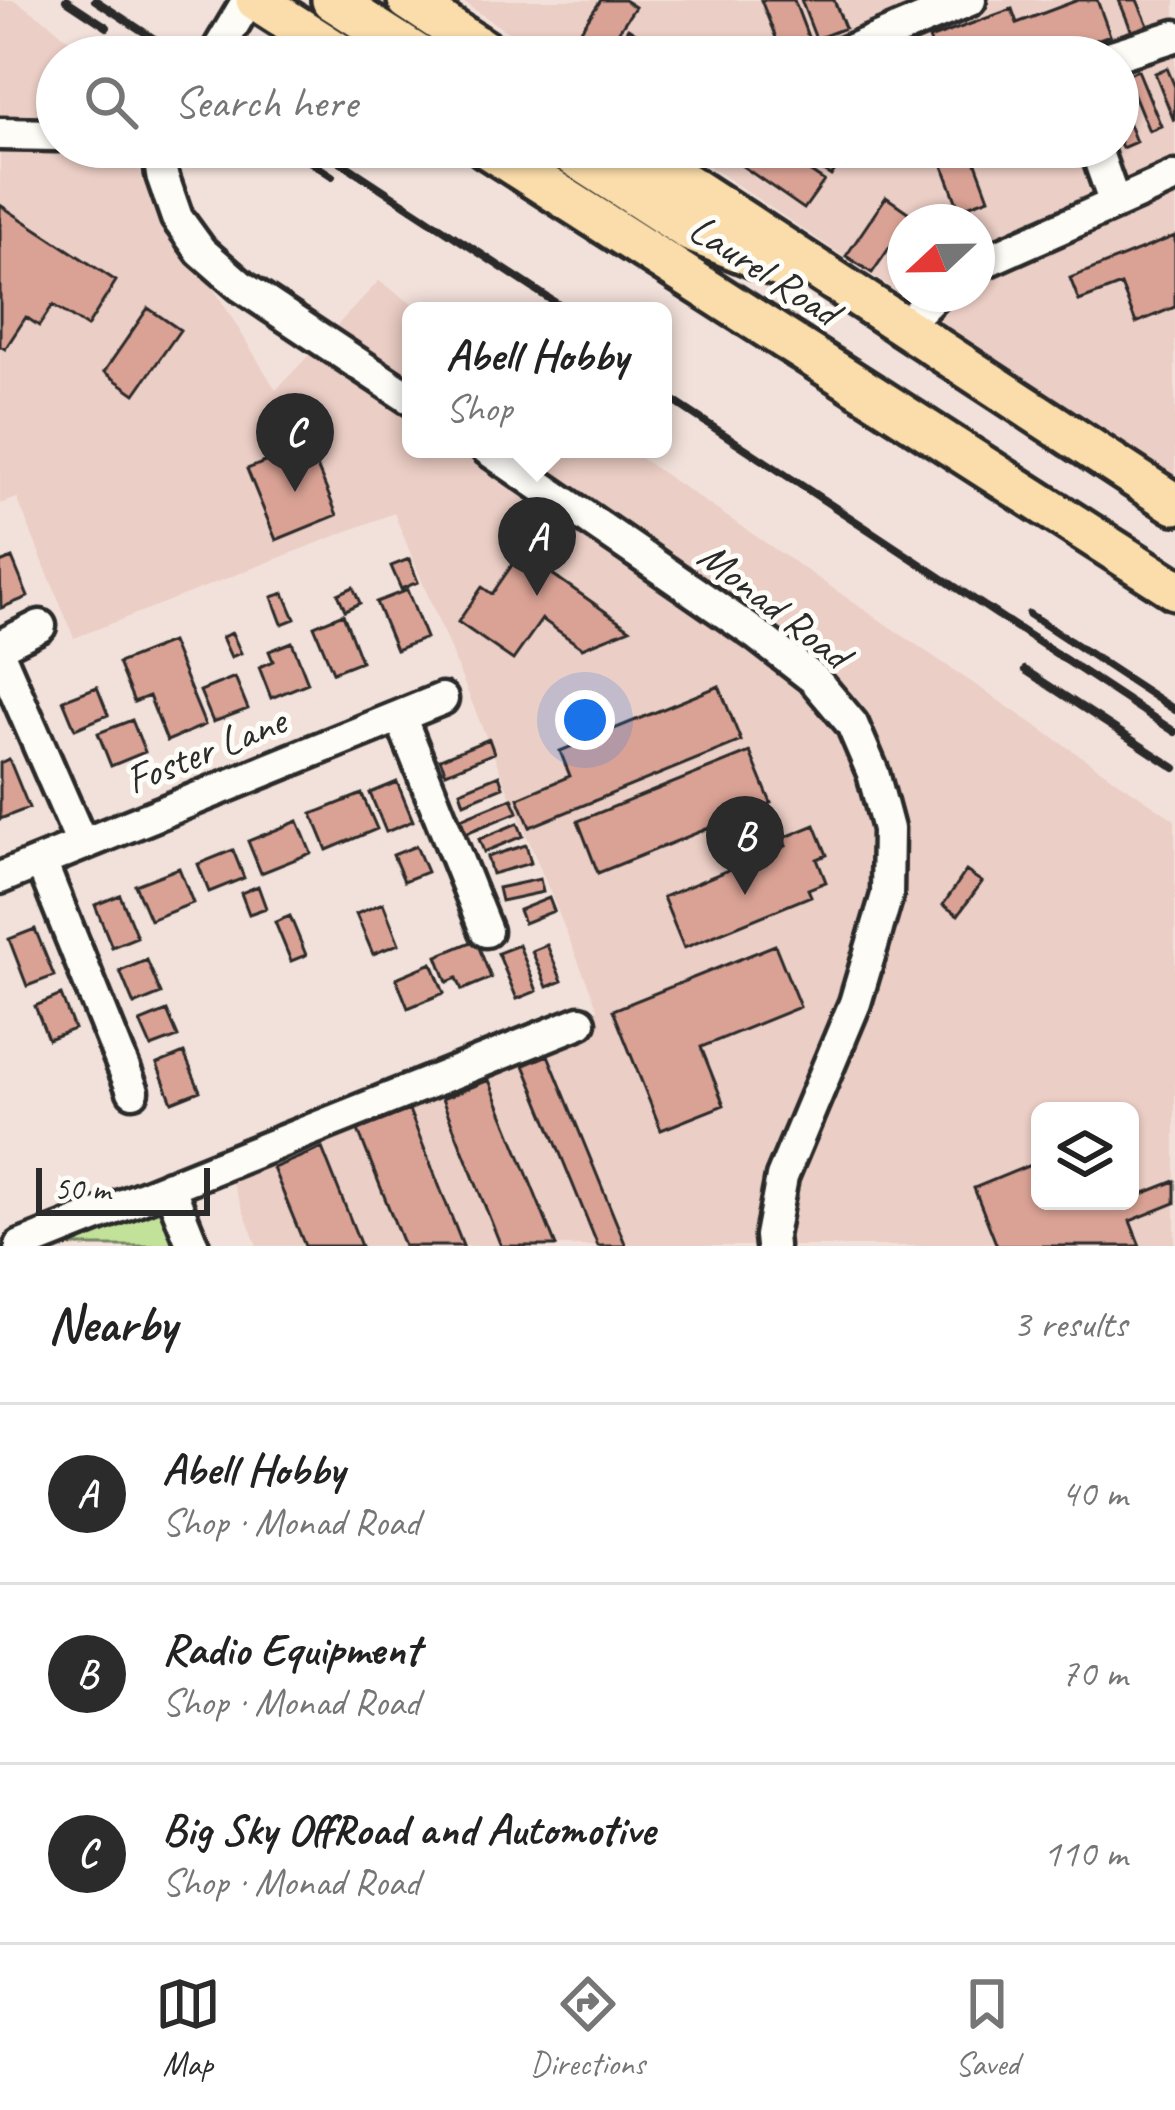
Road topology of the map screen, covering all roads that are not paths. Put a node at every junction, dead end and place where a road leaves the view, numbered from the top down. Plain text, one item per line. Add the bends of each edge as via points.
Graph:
1 (252, 0) edge
2 (332, 0) edge
3 (408, 0) edge
4 (970, 0) edge
5 (228, 36) edge
6 (311, 36) edge
7 (388, 36) edge
8 (462, 36) edge
9 (884, 36) edge
10 (1175, 36) edge
11 (1139, 47) edge
12 (0, 134) edge
13 (36, 135) edge
14 (161, 168) edge
15 (518, 168) edge
16 (593, 168) edge
17 (663, 168) edge
18 (1102, 168) edge
19 (1175, 177) edge
20 (1114, 202) junction
21 (995, 257) edge
22 (866, 301) junction
23 (918, 312) edge
24 (904, 326) junction
25 (402, 393) edge
26 (500, 458) edge
27 (1175, 504) edge
28 (1175, 590) edge
29 (40, 626) dead end
30 (0, 646) edge
31 (0, 656) edge
32 (442, 699) dead end
33 (400, 716) junction
34 (82, 844) junction
35 (41, 862) junction
36 (0, 878) edge
37 (487, 931) dead end
38 (580, 1022) dead end
39 (133, 1091) dead end
40 (169, 1186) junction
41 (22, 1246) edge
42 (193, 1246) edge
43 (772, 1246) edge

1 - 5 street
1 - 6 main road
2 - 7 main road
3 - 8 main road
4 - 9 street
10 - 11 street
12 - 13 street
14 - 25 street via 178,218 201,251
15 - 28 main road, Laurel Road
16 - 22 main road via 692,232
17 - 22 main road, Laurel Road
18 - 20 street
19 - 20 street
20 - 21 street
22 - 24 main road, Laurel Road
23 - 24 street
24 - 27 main road, Laurel Road
26 - 43 street, Monad Road via 814,679 852,724 873,773 888,829 887,895 855,1003 782,1177
29 - 30 street
31 - 34 street
32 - 33 street, Foster Lane
33 - 34 street, Foster Lane
33 - 37 street
34 - 35 street, Foster Lane
35 - 36 street, Foster Lane
35 - 39 street
38 - 40 street
40 - 41 street
40 - 42 street

